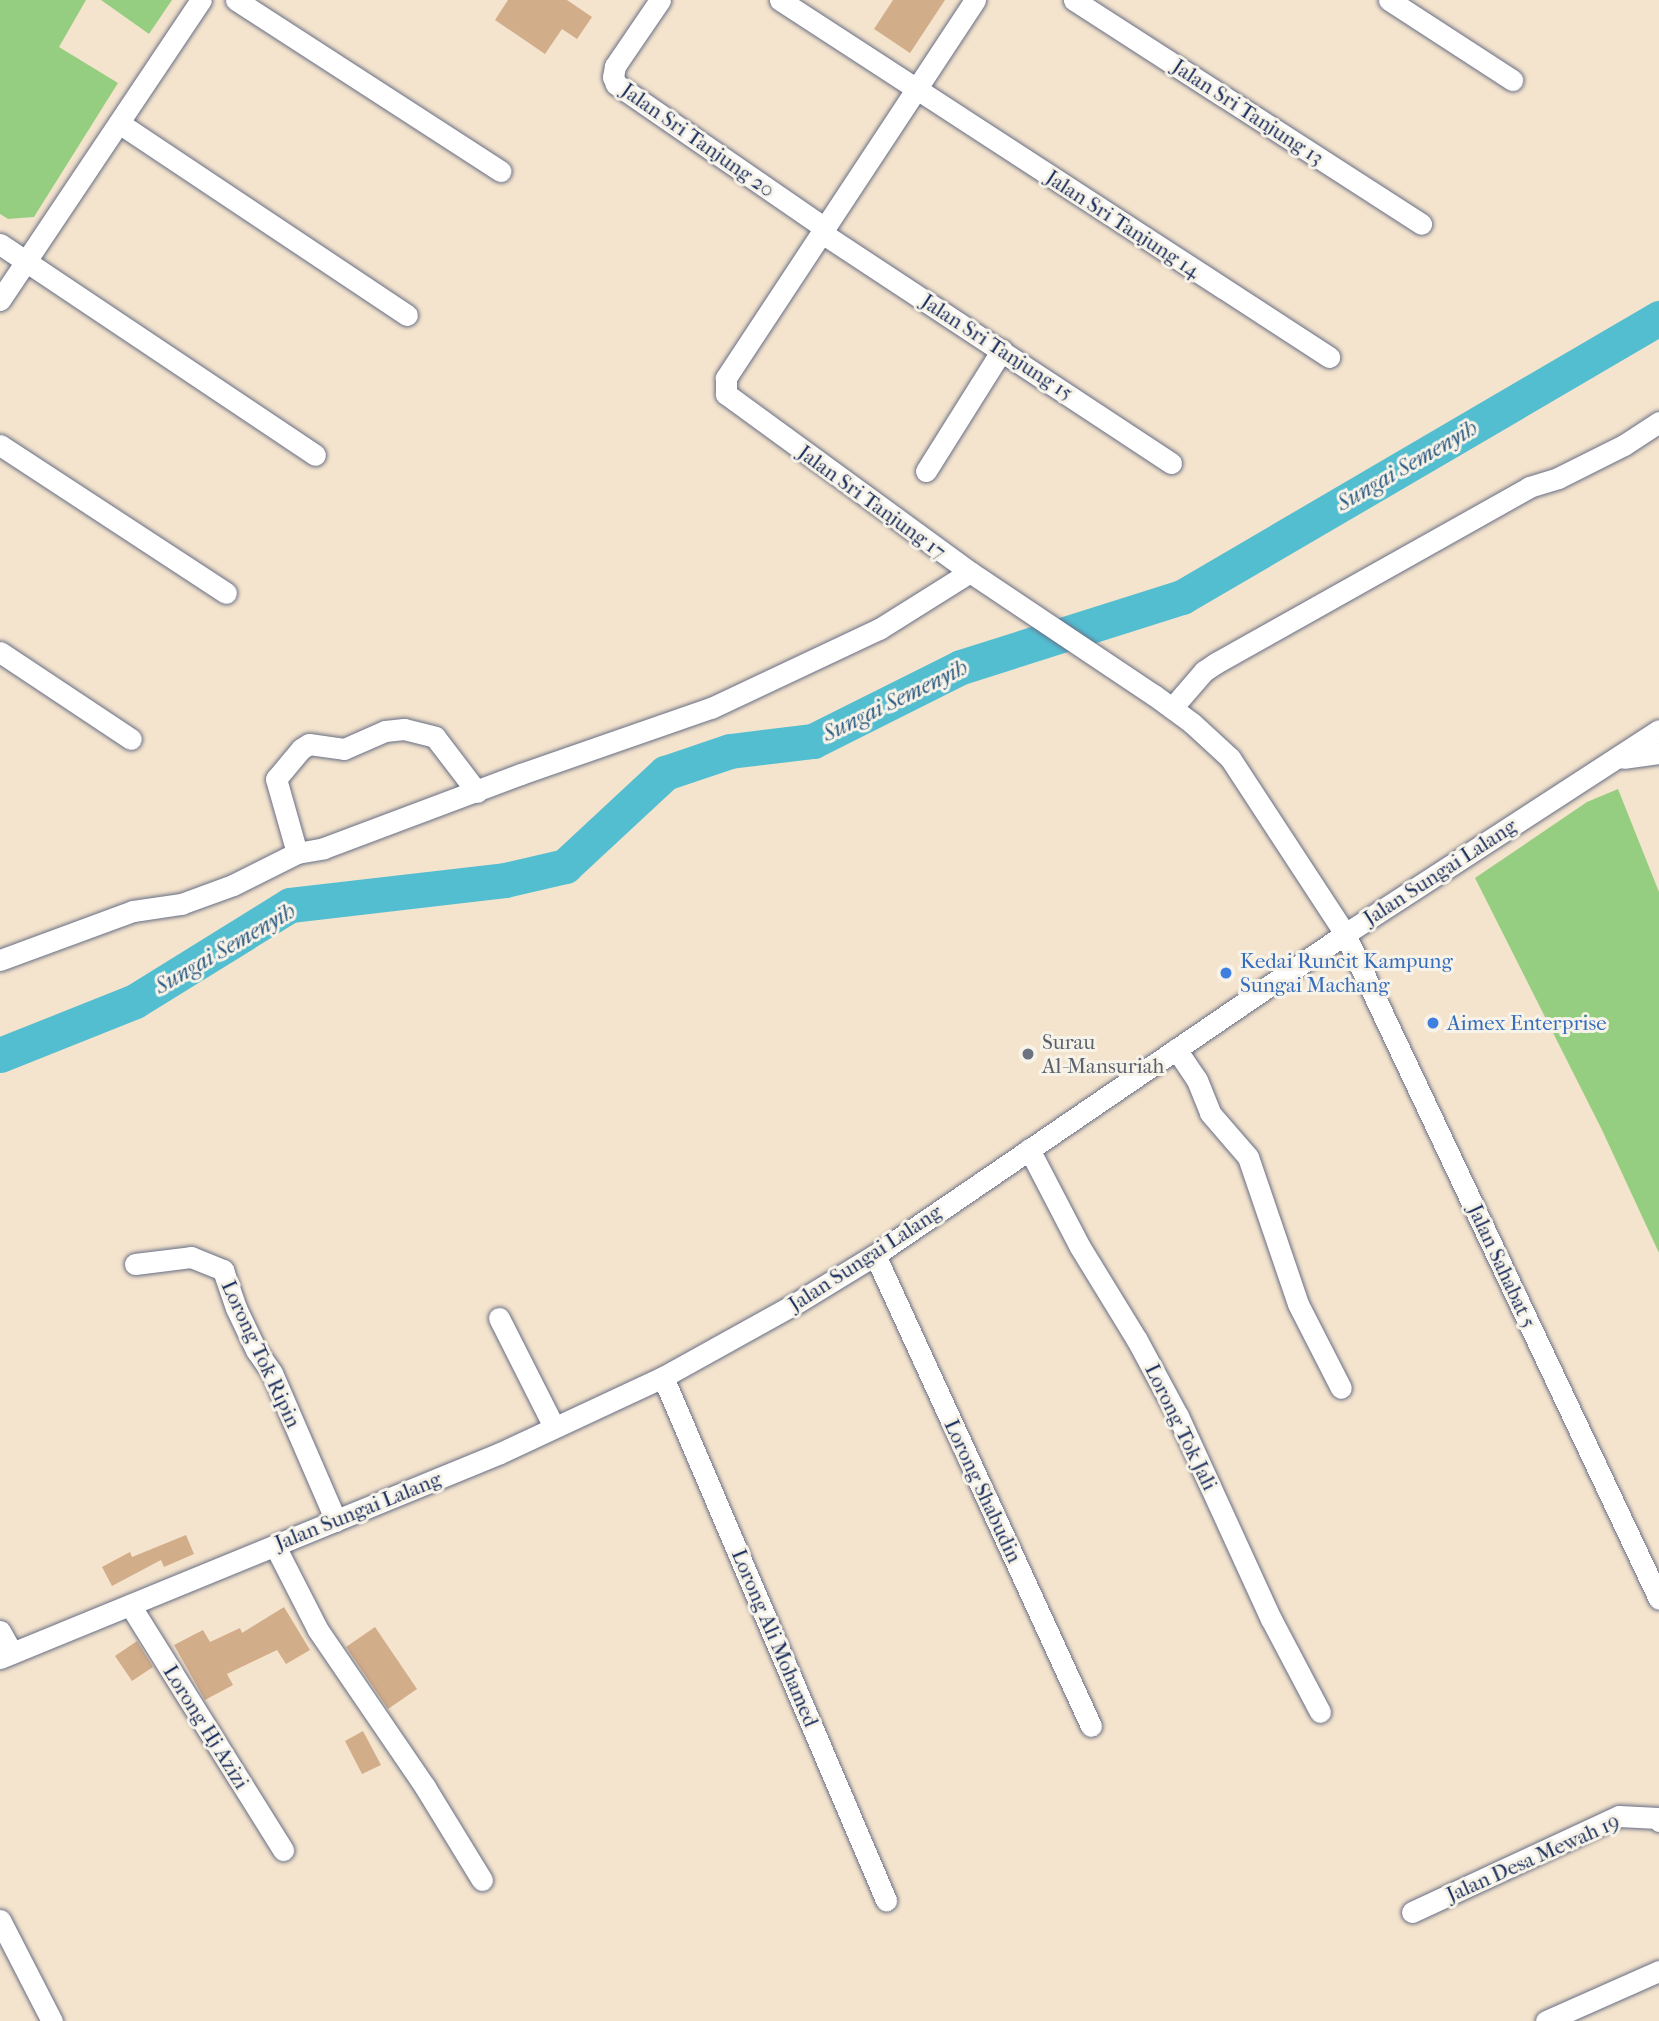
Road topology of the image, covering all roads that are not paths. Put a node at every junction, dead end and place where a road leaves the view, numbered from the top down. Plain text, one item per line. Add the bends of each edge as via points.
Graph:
1 (201, 0) edge
2 (236, 0) edge
3 (660, 0) edge
4 (780, 0) edge
5 (975, 0) edge
6 (1074, 0) edge
7 (1389, 0) edge
8 (1512, 80) dead end
9 (916, 90) junction
10 (119, 122) junction
11 (500, 171) dead end
12 (1421, 224) dead end
13 (823, 231) junction
14 (0, 244) edge
15 (26, 261) junction
16 (0, 300) edge
17 (407, 316) dead end
18 (1002, 350) junction
19 (1329, 357) dead end
20 (1659, 422) edge
21 (0, 445) edge
22 (315, 455) dead end
23 (1171, 463) dead end
24 (926, 471) dead end
25 (970, 572) junction
26 (226, 593) dead end
27 (0, 652) edge
28 (1172, 708) junction
29 (1659, 730) edge
30 (131, 738) dead end
31 (1659, 753) edge
32 (1611, 761) junction
33 (477, 792) junction
34 (298, 853) junction
35 (1345, 934) junction
36 (0, 960) edge
37 (1176, 1049) junction
38 (1029, 1149) junction
39 (875, 1255) junction
40 (135, 1264) dead end
41 (499, 1318) dead end
42 (663, 1377) junction
43 (1341, 1388) dead end
44 (554, 1427) junction
45 (336, 1521) junction
46 (275, 1546) junction
47 (1659, 1599) edge
48 (130, 1605) junction
49 (0, 1631) edge
50 (6, 1656) edge
51 (1320, 1712) dead end
52 (1091, 1726) dead end
53 (1658, 1819) edge
54 (283, 1850) dead end
55 (482, 1880) dead end
56 (886, 1900) dead end
57 (1412, 1912) dead end
58 (0, 1920) edge
59 (1659, 1971) edge
60 (52, 2021) edge
61 (1546, 2021) edge

1 - 10 street
2 - 11 street
3 - 13 street, Jalan Sri Tanjung 20 via 615,66 616,84
4 - 9 street, Jalan Sri Tanjung 14
5 - 9 street, Jalan Sri Tanjung 17
6 - 12 street, Jalan Sri Tanjung 13
7 - 8 street
9 - 13 street, Jalan Sri Tanjung 17
9 - 19 street, Jalan Sri Tanjung 14
10 - 15 street
10 - 17 street
13 - 18 street, Jalan Sri Tanjung 15
13 - 25 street, Jalan Sri Tanjung 17 via 726,378 726,394
14 - 15 street
15 - 16 street
15 - 22 street
18 - 23 street, Jalan Sri Tanjung 15
18 - 24 street
20 - 28 street via 1558,478 1529,487 1216,663
21 - 26 street
25 - 28 street, Jalan Sri Tanjung 17
25 - 33 street via 878,629 711,708
27 - 30 street
28 - 35 street, Jalan Sri Tanjung 17 via 1230,758
29 - 32 street, Jalan Sungai Lalang
31 - 32 street
32 - 35 street, Jalan Sungai Lalang
33 - 34 street via 324,848
33 - 34 street via 435,737 404,729 344,748 309,744 276,779
34 - 36 street via 181,904 133,911
35 - 37 street, Jalan Sungai Lalang
35 - 47 street, Jalan Sahabat 5
37 - 38 street, Jalan Sungai Lalang
37 - 43 street via 1210,1113 1248,1157 1298,1304
38 - 39 street, Jalan Sungai Lalang
38 - 51 street, Lorong Tok Jali via 1178,1416 1271,1619
39 - 42 street, Jalan Sungai Lalang
39 - 52 street, Lorong Shabudin
40 - 45 street, Lorong Tok Ripin via 191,1257 223,1270 236,1308 272,1373
41 - 44 street
42 - 44 street, Jalan Sungai Lalang
42 - 56 street, Lorong Ali Mohamed
44 - 45 street, Jalan Sungai Lalang
45 - 46 street, Jalan Sungai Lalang
46 - 48 street, Jalan Sungai Lalang
46 - 55 street via 318,1630
48 - 50 street, Jalan Sungai Lalang
48 - 54 street, Lorong Hj Azizi
49 - 50 street
53 - 57 street, Jalan Desa Mewah 19 via 1619,1816
58 - 60 street
59 - 61 street

